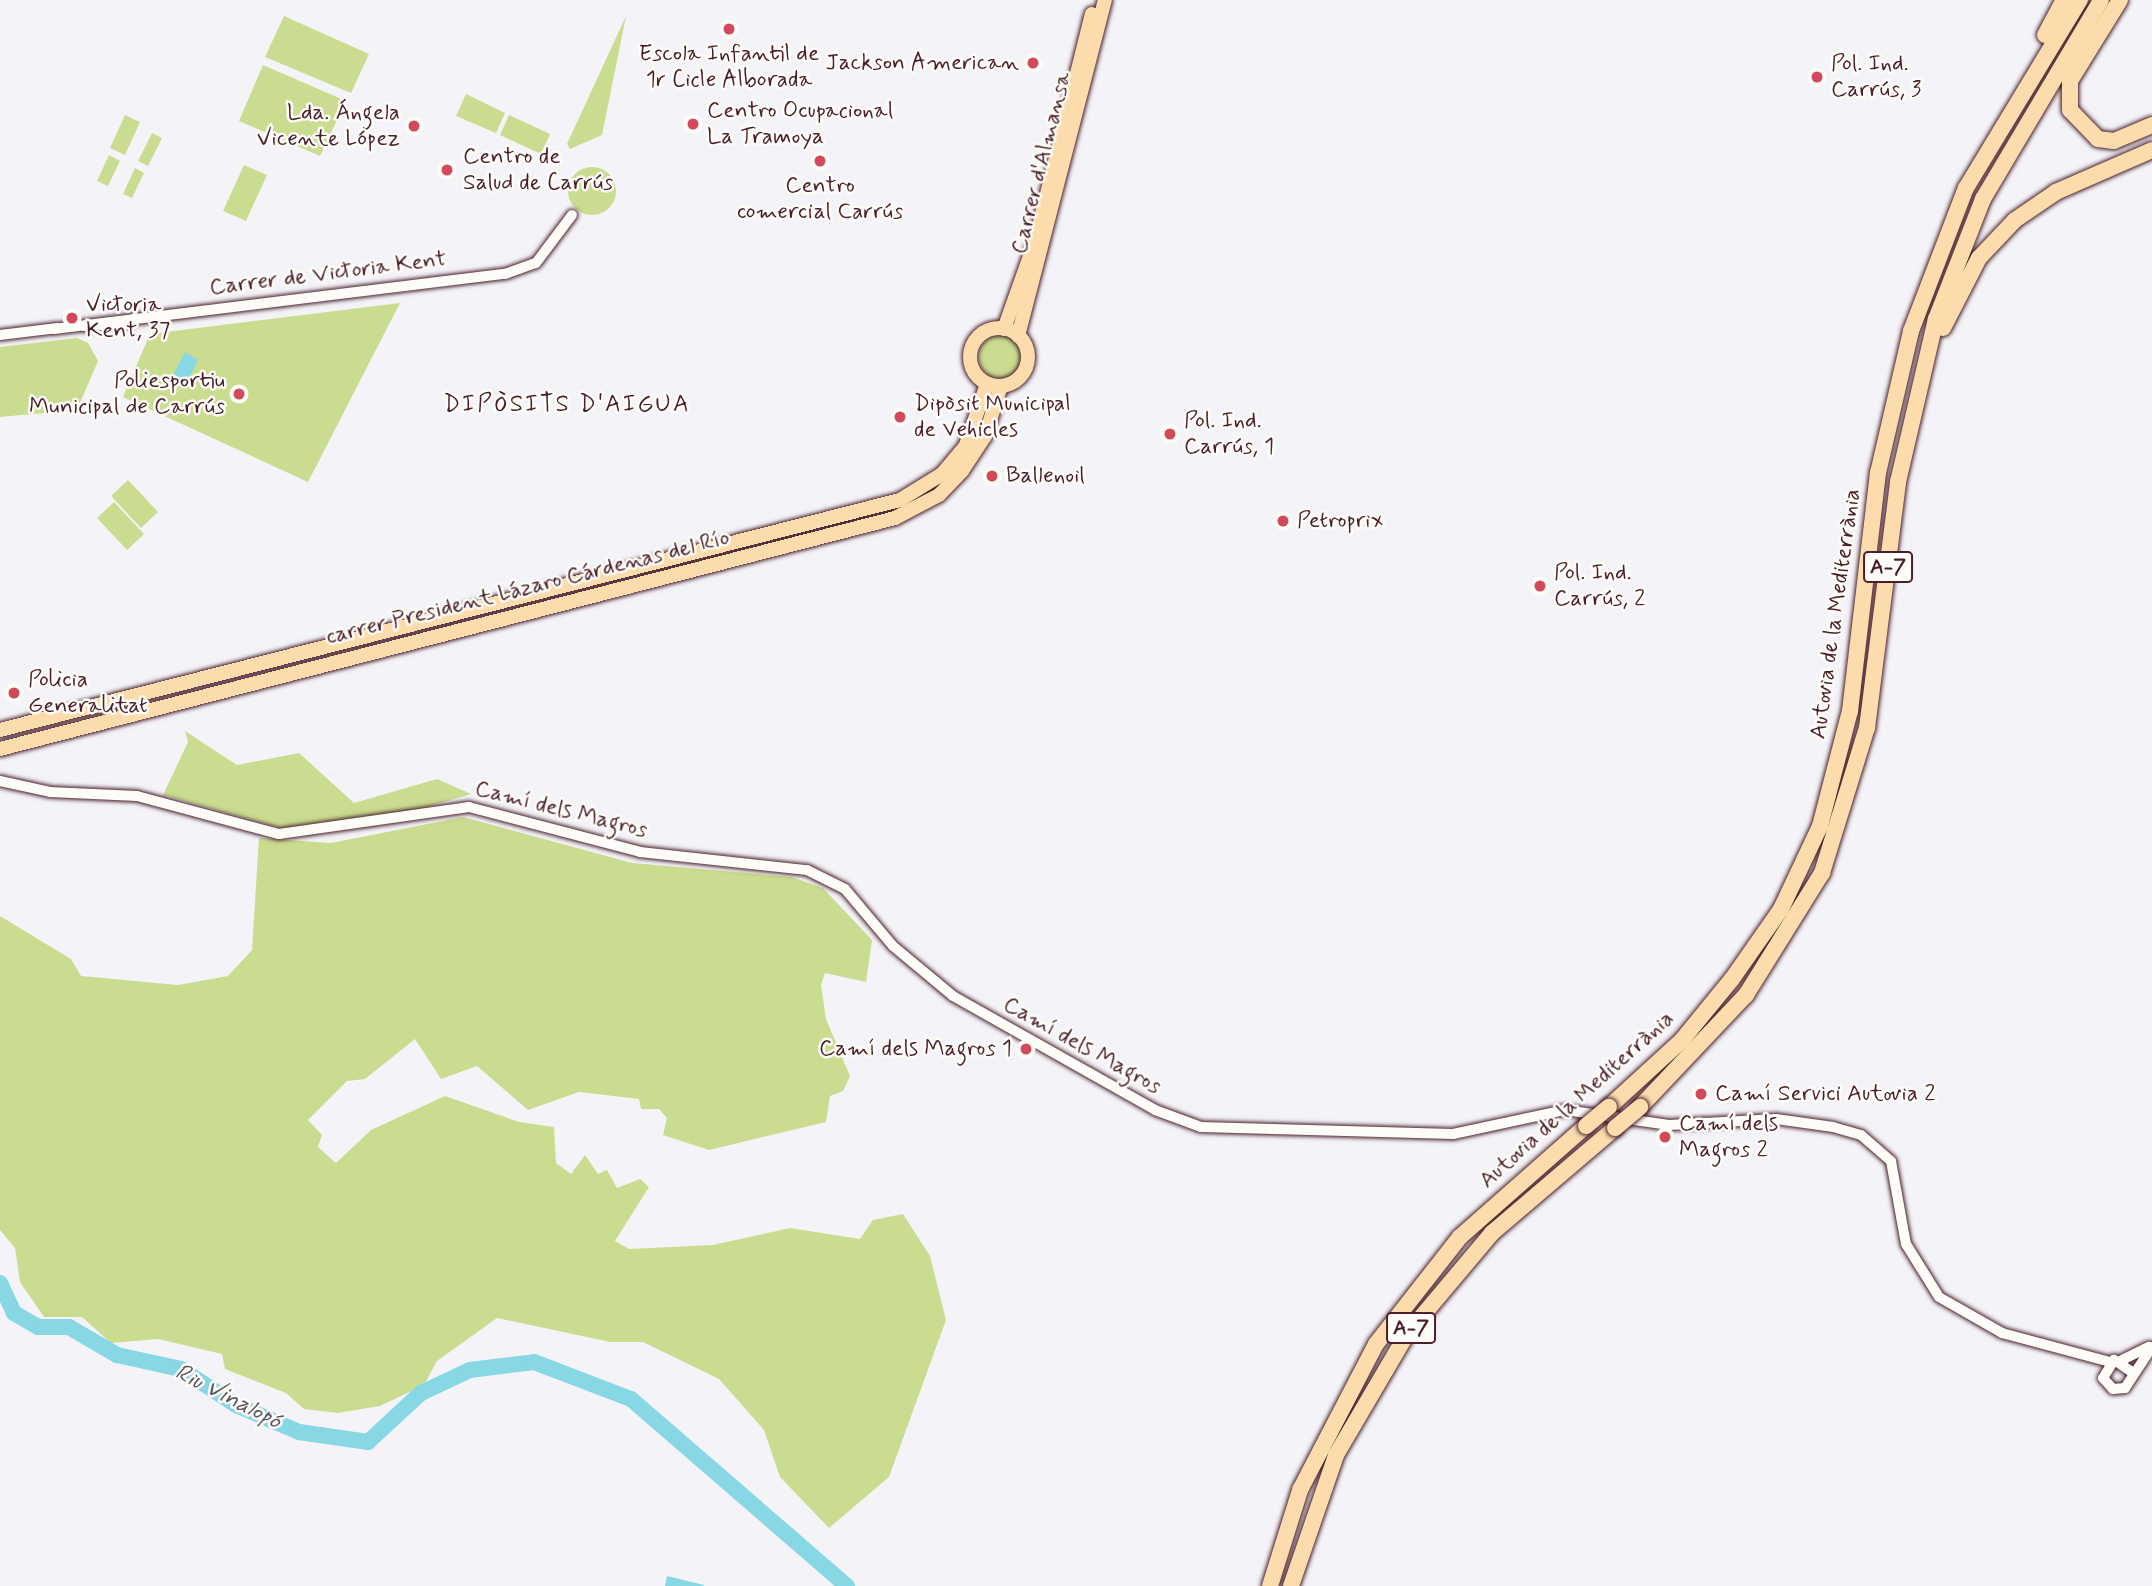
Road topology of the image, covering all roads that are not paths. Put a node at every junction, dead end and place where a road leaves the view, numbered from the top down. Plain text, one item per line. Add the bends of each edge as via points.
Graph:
1 (1096, 0) edge
2 (1105, 0) edge
3 (2064, 0) edge
4 (2080, 0) edge
5 (2101, 0) edge
6 (2120, 0) edge
7 (2152, 125) edge
8 (2152, 150) edge
9 (572, 215) dead end
10 (1011, 332) junction
11 (0, 335) edge
12 (994, 385) junction
13 (1893, 399) junction
14 (1912, 405) junction
15 (0, 730) edge
16 (0, 749) edge
17 (2, 779) edge
18 (2152, 1346) edge
19 (2079, 1354) junction
20 (2116, 1361) junction
21 (2132, 1372) junction
22 (2103, 1375) junction
23 (1270, 1586) edge
24 (1291, 1586) edge

1 - 10 main road
2 - 10 main road, Carrer d'Almansa
3 - 13 highway via 1942,222 1908,314
4 - 13 highway, Autovia de la Mediterrània / A-7 via 1966,188 1924,289
5 - 14 highway, Autovia de la Mediterrània / A-7 via 1978,211 1936,319
6 - 7 highway via 2070,81 2070,110 2098,139 2114,141
8 - 14 highway via 2056,192 1997,236 1965,280
9 - 11 street, Carrer de Victoria Kent via 548,251 525,269
10 - 12 main road via 1026,366 1020,377
10 - 12 main road via 983,333 972,347 971,366
12 - 15 main road, carrer President Lázaro Cárdenas del Río via 966,445 942,474 900,500
12 - 16 main road, carrer President Lázaro Cárdenas del Río via 985,436 962,471 939,495 895,518
13 - 23 highway, Autovia de la Mediterrània / A-7, bridge via 1871,525 1850,711 1820,826 1781,909 1682,1040 1460,1237 1376,1344 1300,1490
14 - 24 highway, Autovia de la Mediterrània / A-7, bridge via 1867,728 1830,851 1801,912 1746,995 1640,1107 1492,1233 1407,1334 1336,1455
17 - 19 street, Camí dels Magros via 50,792 137,796 279,834 469,807 640,852 807,870 845,889 893,946 953,996 1155,1110 1202,1127 1433,1135 1482,1131 1565,1110 1670,1125 1776,1119 1833,1127 1861,1135 1891,1161 1906,1244 1939,1297 1986,1326
18 - 20 street
18 - 21 street
19 - 20 street, Camí dels Magros
19 - 22 street, Camí dels Magros
20 - 21 street
20 - 22 street
21 - 22 street via 2129,1384 2119,1390 2106,1385

